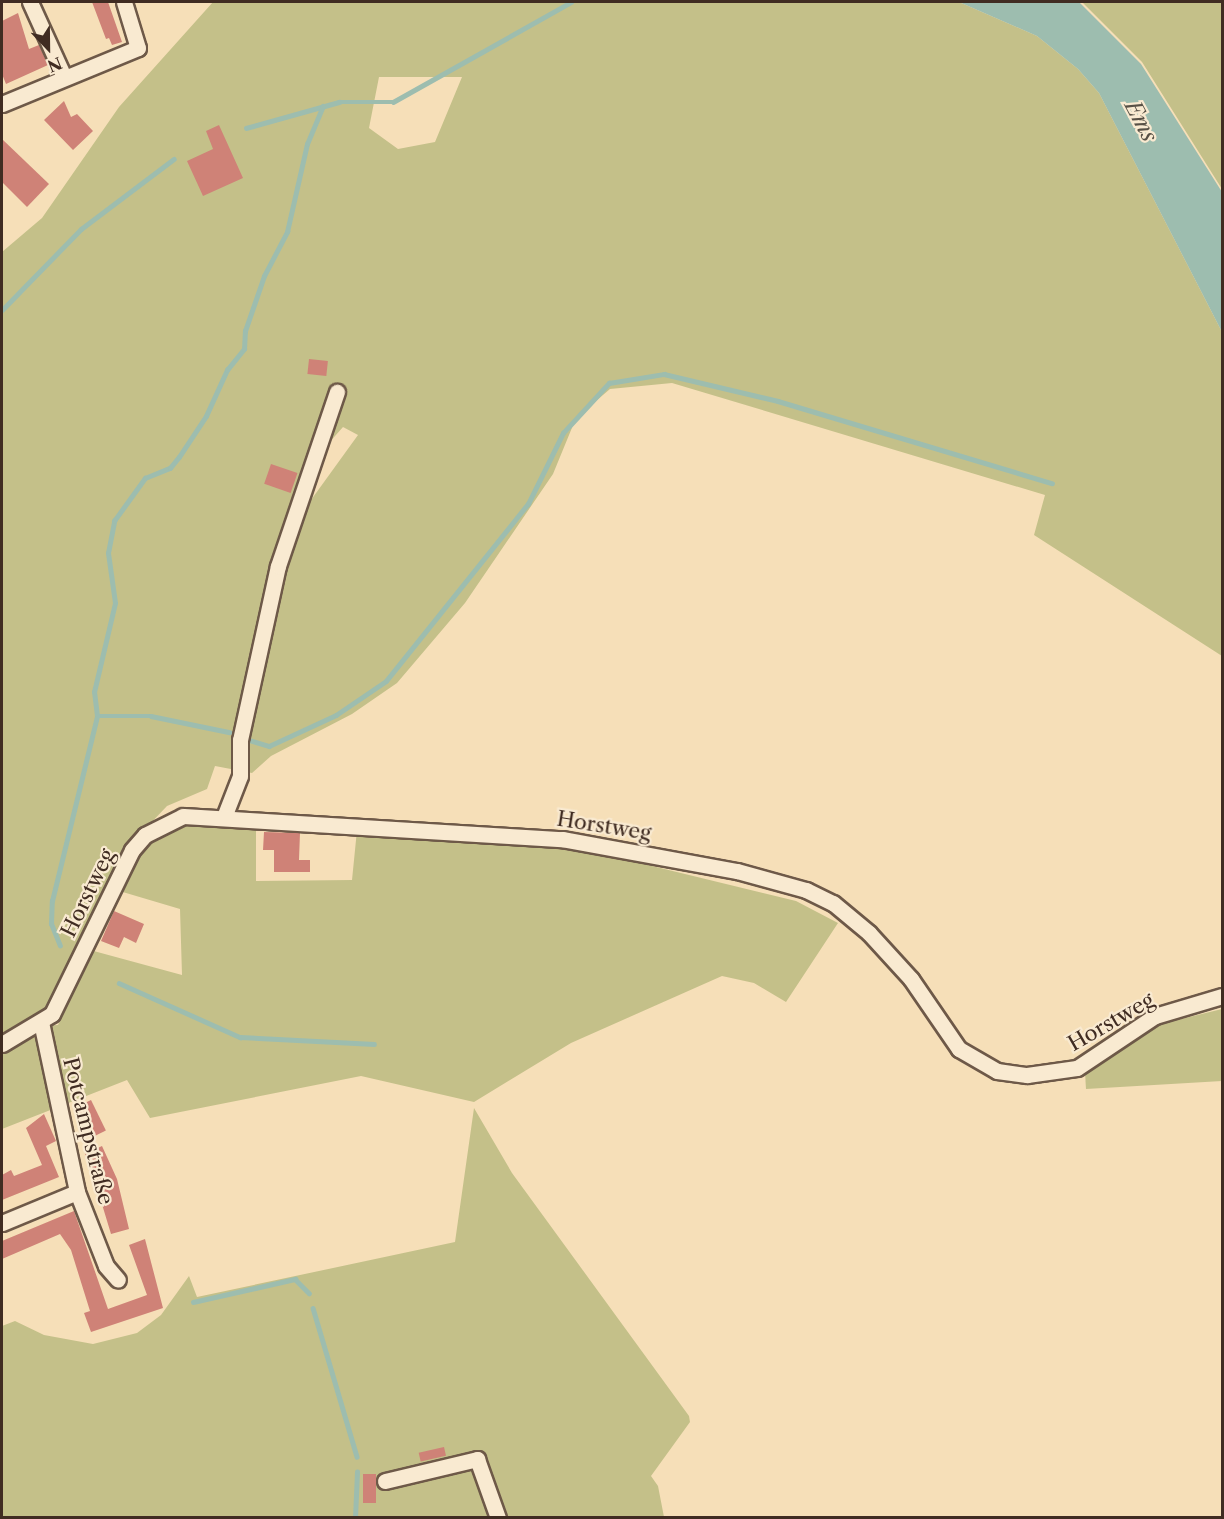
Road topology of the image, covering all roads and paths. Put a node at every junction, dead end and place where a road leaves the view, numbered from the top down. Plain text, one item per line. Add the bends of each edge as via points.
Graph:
1 (30, 2) edge
2 (124, 2) edge
3 (64, 77) junction
4 (2, 103) edge
5 (337, 392) dead end
6 (225, 817) junction
7 (1222, 996) edge
8 (41, 1022) junction
9 (2, 1044) edge
10 (77, 1192) junction
11 (2, 1223) edge
12 (118, 1280) dead end
13 (385, 1481) dead end
14 (498, 1518) edge

1 - 3 street
2 - 3 street via 138,48
3 - 4 street
5 - 6 street via 278,566 240,740 240,776
6 - 7 street, Horstweg via 562,839 737,871 806,890 833,903 870,933 911,979 959,1049 997,1071 1027,1075 1077,1068 1155,1016
6 - 8 street, Horstweg via 183,816 145,834 111,885 66,992
8 - 9 street, Horstweg
8 - 10 street, Potcampstraße
10 - 11 street
10 - 12 street, Potcampstraße via 106,1266
13 - 14 street via 477,1459

